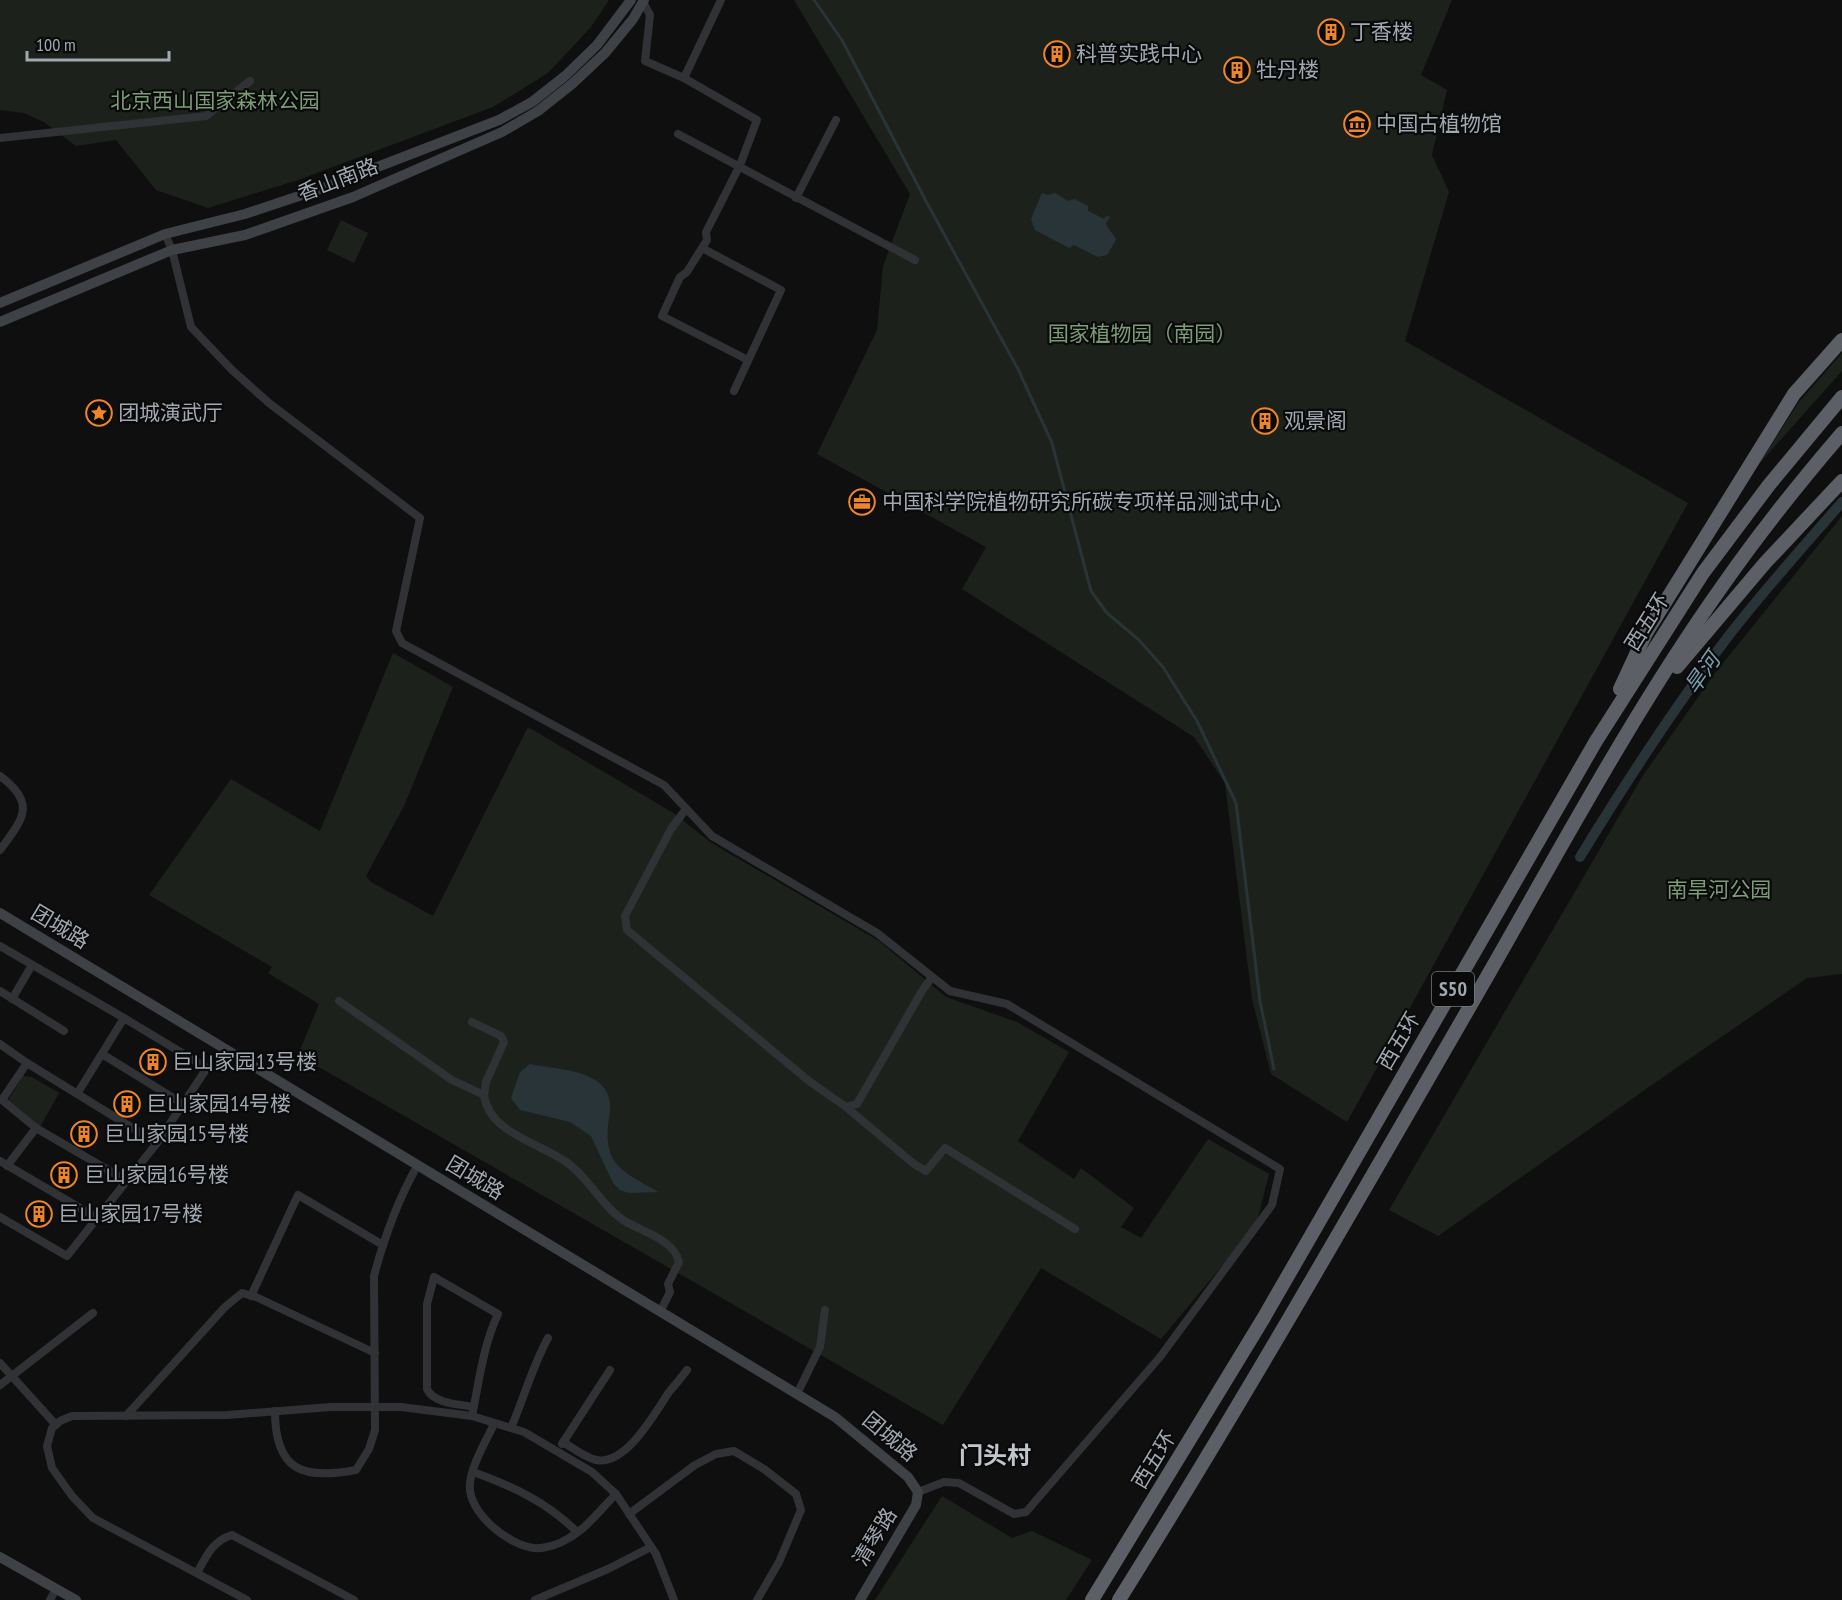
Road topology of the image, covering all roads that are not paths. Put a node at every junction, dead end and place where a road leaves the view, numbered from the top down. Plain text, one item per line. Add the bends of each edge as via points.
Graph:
1 (631, 0) edge
2 (721, 0) edge
3 (644, 1) edge
4 (684, 78) junction
5 (250, 81) dead end
6 (836, 120) dead end
7 (678, 134) dead end
8 (0, 138) edge
9 (740, 165) junction
10 (796, 198) junction
11 (165, 234) junction
12 (702, 248) junction
13 (172, 250) junction
14 (915, 261) dead end
15 (0, 303) edge
16 (0, 322) edge
17 (1842, 340) edge
18 (748, 360) junction
19 (734, 391) dead end
20 (1842, 397) edge
21 (1842, 433) edge
22 (1842, 481) edge
23 (1640, 712) junction
24 (1596, 741) junction
25 (0, 776) edge
26 (686, 809) junction
27 (0, 850) edge
28 (0, 913) edge
29 (0, 946) edge
30 (32, 965) junction
31 (932, 977) junction
32 (0, 991) edge
33 (12, 999) junction
34 (339, 1001) dead end
35 (124, 1018) junction
36 (472, 1022) dead end
37 (64, 1031) dead end
38 (0, 1044) edge
39 (102, 1054) junction
40 (27, 1063) junction
41 (77, 1094) junction
42 (484, 1095) junction
43 (1, 1099) edge
44 (183, 1104) junction
45 (846, 1107) junction
46 (36, 1128) junction
47 (157, 1143) junction
48 (0, 1161) edge
49 (7, 1166) junction
50 (417, 1166) junction
51 (127, 1181) junction
52 (0, 1217) edge
53 (97, 1218) junction
54 (1075, 1229) dead end
55 (383, 1245) junction
56 (251, 1296) junction
57 (825, 1310) dead end
58 (660, 1312) junction
59 (93, 1313) dead end
60 (548, 1338) dead end
61 (375, 1353) junction
62 (0, 1364) edge
63 (610, 1370) dead end
64 (687, 1370) dead end
65 (13, 1376) junction
66 (0, 1385) edge
67 (797, 1394) junction
68 (375, 1407) junction
69 (474, 1407) junction
70 (275, 1411) junction
71 (126, 1416) junction
72 (472, 1416) junction
73 (494, 1424) junction
74 (56, 1425) junction
75 (511, 1428) junction
76 (563, 1442) junction
77 (558, 1450) junction
78 (473, 1472) junction
79 (918, 1492) junction
80 (616, 1494) junction
81 (629, 1514) junction
82 (577, 1532) junction
83 (651, 1547) junction
84 (0, 1557) edge
85 (197, 1573) junction
86 (56, 1589) junction
87 (50, 1600) edge
88 (76, 1600) edge
89 (247, 1600) edge
90 (354, 1600) edge
91 (536, 1600) edge
92 (674, 1600) edge
93 (757, 1600) edge
94 (860, 1600) edge
95 (1092, 1600) edge
96 (1119, 1600) edge

1 - 11 street, 香山南路 via 597,45 565,76 532,102 499,120 256,211
2 - 4 street
3 - 4 street via 650,15 645,61
3 - 13 street, 香山南路 via 605,53 572,84 538,111 502,132 353,197 256,232
4 - 9 street via 757,120
5 - 8 street via 206,116
6 - 10 street
7 - 9 street
9 - 10 street
9 - 12 street via 706,232
10 - 14 street
11 - 13 street
11 - 15 street, 香山南路
12 - 18 street via 781,290
12 - 18 street via 680,277 662,316
13 - 16 street, 香山南路
13 - 26 street via 191,327 269,403 420,518 396,631 402,643 664,785
17 - 24 highway via 1794,394 1653,623
18 - 19 street
20 - 24 highway, 西五环 / S50 via 1703,573
21 - 23 highway, 西五环 / S50 via 1721,586
22 - 23 highway via 1765,563
23 - 96 highway, 西五环 / S50 via 1290,1319
24 - 95 highway, 西五环 / S50 via 1263,1319
25 - 27 street via 19,796 23,808 22,819
26 - 31 street via 712,836 877,933
26 - 45 street via 671,829 625,916 627,930 809,1081
28 - 50 street, 团城路
29 - 30 street
30 - 33 street
30 - 35 street
31 - 45 street via 857,1104
31 - 79 street via 950,991 1007,1004 1280,1169 1272,1205 1160,1357 1026,1512 1014,1514 959,1483 944,1482
32 - 33 street
33 - 37 street
34 - 42 street via 452,1080
35 - 39 street
35 - 44 street via 207,1068
36 - 42 street via 501,1036 504,1042
38 - 40 street
39 - 41 street
39 - 44 street
40 - 41 street
40 - 43 street
41 - 47 street
42 - 58 street via 495,1120 507,1130 569,1164 622,1219 677,1252 679,1262
43 - 46 street
44 - 47 street
45 - 54 street via 926,1171 945,1148
46 - 49 street
46 - 51 street
47 - 51 street
48 - 49 street
49 - 53 street
50 - 55 street
50 - 58 street, 团城路
51 - 53 street
52 - 53 street via 66,1256
55 - 56 street via 298,1195
55 - 61 street via 374,1276
56 - 61 street
56 - 71 street via 242,1293 225,1307
57 - 67 street via 820,1347
58 - 67 street, 团城路
59 - 65 street
60 - 75 street via 535,1361
61 - 68 street
62 - 65 street
63 - 76 street
64 - 76 street via 642,1432 611,1458 598,1460 586,1456
65 - 66 street
65 - 74 street
67 - 79 street, 团城路 via 835,1417 908,1477
68 - 70 street
68 - 70 street via 375,1430 369,1449 356,1470 335,1474 298,1470 285,1457 278,1441
68 - 72 street
69 - 69 street via 485,1348 498,1314 434,1277 427,1304 427,1389 436,1399
69 - 72 street
70 - 71 street
71 - 74 street via 72,1416
72 - 73 street
73 - 75 street
73 - 78 street
74 - 85 street via 47,1446 52,1468 72,1496 93,1518
75 - 77 street
76 - 77 street
77 - 80 street via 592,1472
78 - 82 street via 543,1503
78 - 82 street via 469,1485 474,1506 502,1534 533,1548 569,1539
79 - 94 street, 清琴路 via 916,1505
80 - 81 street
80 - 82 street
81 - 83 street
81 - 93 street via 716,1454 734,1451 764,1469 796,1494 801,1510 779,1562
83 - 91 street
83 - 92 street
84 - 86 street
85 - 89 street
85 - 90 street via 212,1547 221,1538 232,1535
86 - 87 street
86 - 88 street

